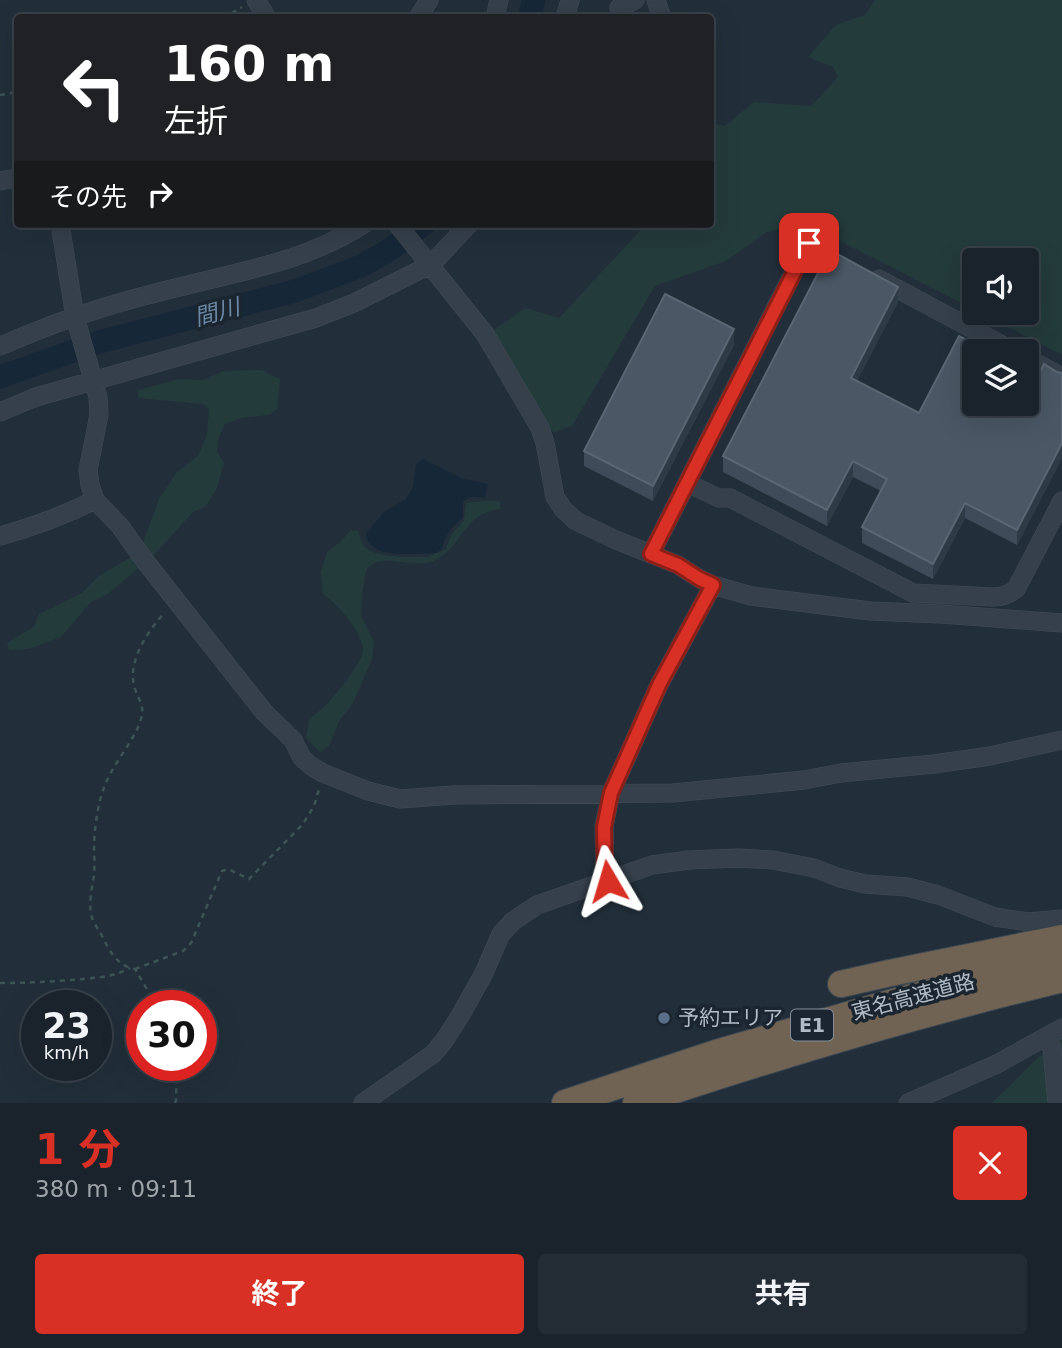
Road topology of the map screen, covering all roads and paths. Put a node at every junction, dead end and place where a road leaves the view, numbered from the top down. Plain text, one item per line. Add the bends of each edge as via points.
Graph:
1 (250, 3) edge
2 (230, 14) edge
3 (61, 228) edge
4 (357, 228) edge
5 (400, 228) edge
6 (466, 228) edge
7 (809, 243) dead end
8 (428, 263) junction
9 (867, 273) edge
10 (75, 319) junction
11 (991, 339) edge
12 (0, 346) edge
13 (1039, 365) edge
14 (93, 377) junction
15 (1062, 377) edge
16 (0, 412) edge
17 (687, 483) junction
18 (95, 500) junction
19 (1062, 501) edge
20 (0, 536) edge
21 (651, 554) junction
22 (713, 585) junction
23 (177, 600) junction
24 (1062, 623) edge
25 (1062, 740) edge
26 (323, 773) junction
27 (611, 793) junction
28 (608, 881) junction
29 (1062, 919) edge
30 (1062, 938) edge
31 (1062, 957) edge
32 (130, 968) junction
33 (135, 969) junction
34 (1062, 979) edge
35 (0, 983) edge
36 (841, 984) dead end
37 (147, 990) edge
38 (1054, 1032) edge
39 (177, 1081) edge
40 (175, 1103) edge
41 (363, 1103) edge
42 (565, 1103) edge
43 (636, 1103) edge
44 (908, 1103) edge
45 (1057, 1103) edge

1 - 2 path
3 - 10 street
4 - 10 street via 302,255
5 - 8 street
6 - 8 street
7 - 17 street
8 - 14 street via 316,318
8 - 21 street via 485,334 540,428 555,497 563,509 576,521
9 - 11 street
10 - 12 street
10 - 14 street
13 - 15 street
14 - 16 street
14 - 18 street via 99,415 88,470
17 - 19 street via 719,498 730,498 913,593 992,597 1016,589
17 - 21 street
18 - 20 street
18 - 23 street
21 - 22 street
22 - 24 street via 751,596 870,611
22 - 27 street via 659,685
23 - 26 street via 264,712 293,740 302,758
23 - 32 path via 137,656 133,674 142,717 104,788 94,843 92,918 118,962
25 - 27 street via 990,756 804,780 673,793
26 - 27 street via 400,799
26 - 33 path via 314,806 303,824 249,879 228,869 222,871 191,943 183,951
27 - 28 street via 604,827
28 - 29 street via 689,860 773,860 865,884 928,892 995,917 1028,922
28 - 41 street via 537,905 513,921 501,934 444,1041 433,1054
30 - 36 highway
31 - 42 highway, 東名高速道路 / E1 via 886,1003
32 - 33 path
32 - 35 path via 96,978
33 - 37 path
34 - 43 highway, 東名高速道路 / E1 via 894,1023
38 - 44 street via 997,1064
38 - 45 street
39 - 40 path

